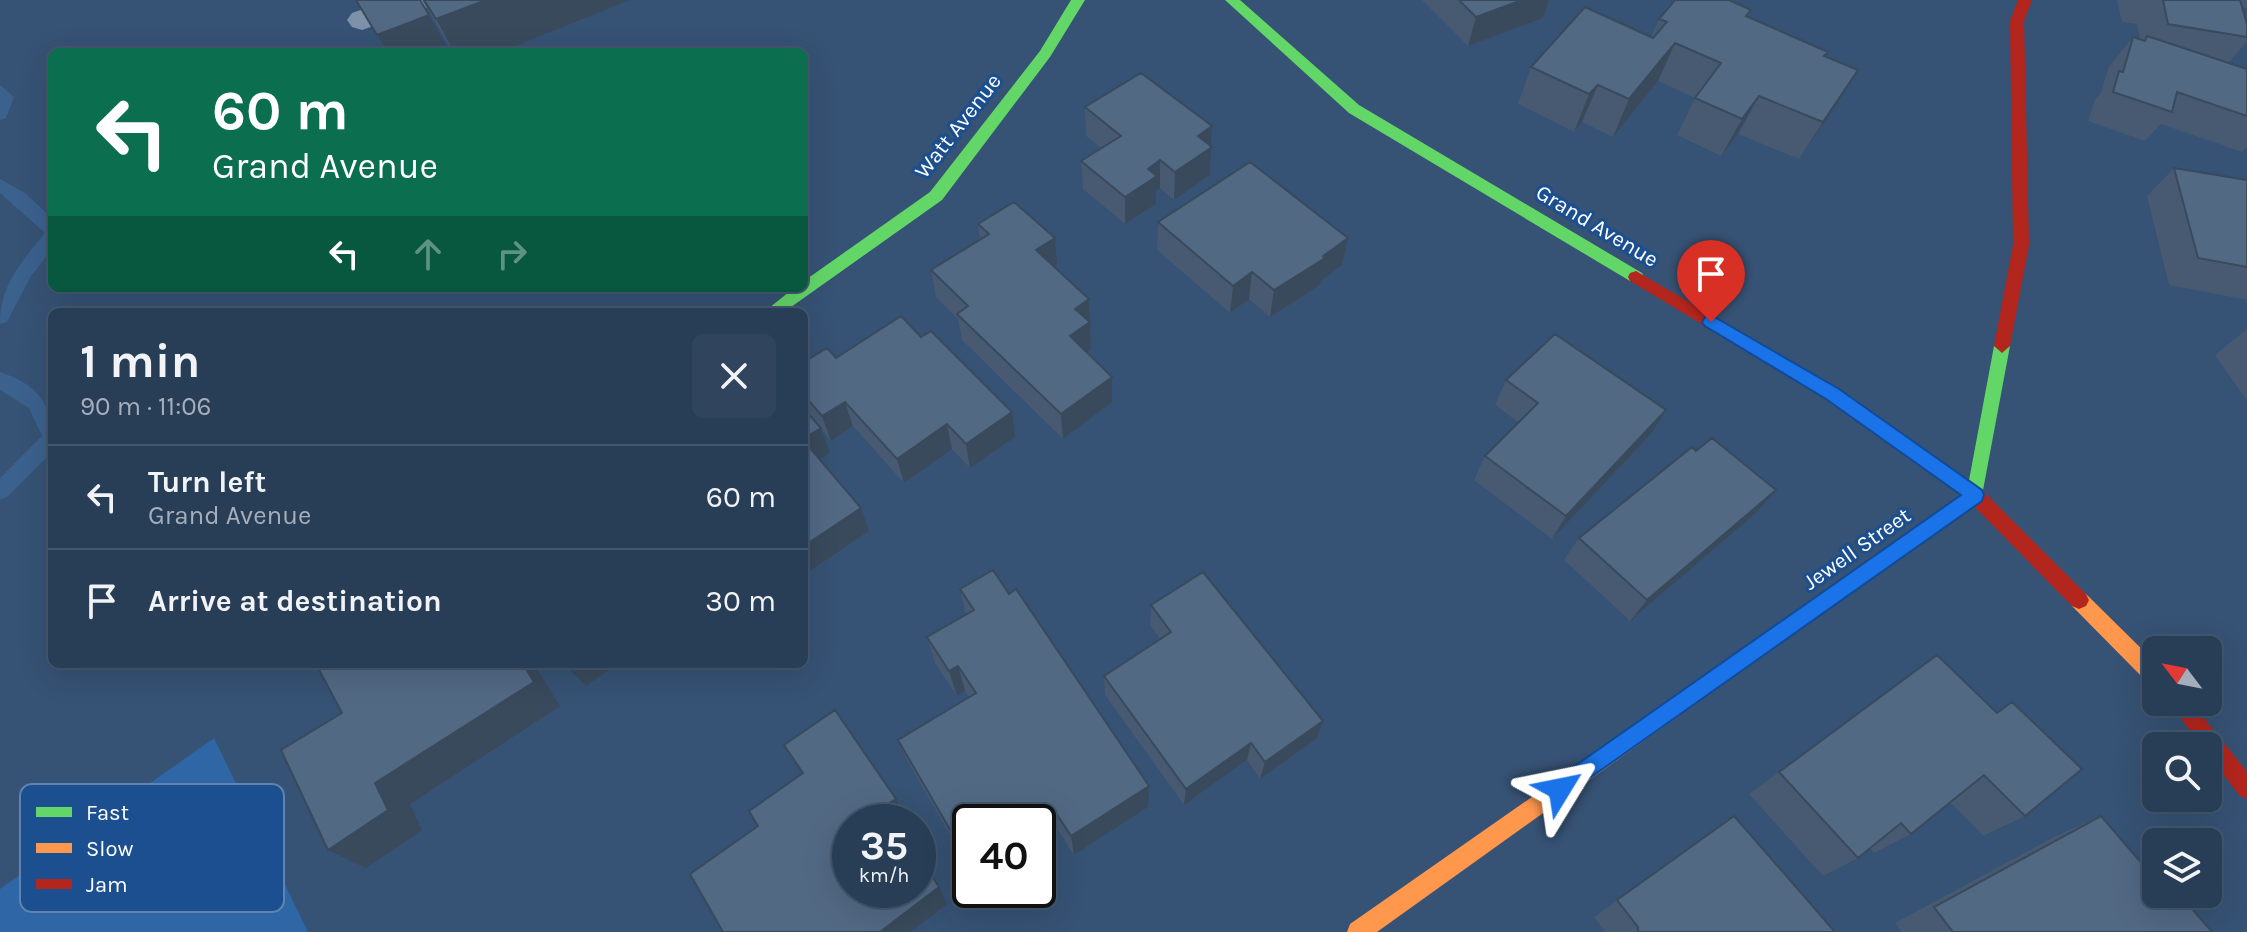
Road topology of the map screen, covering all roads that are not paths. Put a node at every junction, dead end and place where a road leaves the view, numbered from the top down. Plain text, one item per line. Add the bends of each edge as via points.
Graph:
1 (418, 0) edge
2 (1078, 0) edge
3 (1232, 0) edge
4 (2025, 0) edge
5 (362, 20) edge
6 (808, 287) edge
7 (800, 292) edge
8 (778, 308) edge
9 (1975, 495) junction
10 (2142, 663) edge
11 (2190, 716) edge
12 (2247, 789) edge
13 (1358, 932) edge

1 - 5 lane
2 - 6 street, Watt Avenue via 1045,54 936,196
3 - 9 street, Grand Avenue via 1354,109 1832,394
4 - 9 street via 2017,21 2021,245
7 - 8 street, Watt Avenue
9 - 10 street, Grand Avenue
9 - 13 street, Jewell Street
11 - 12 street

